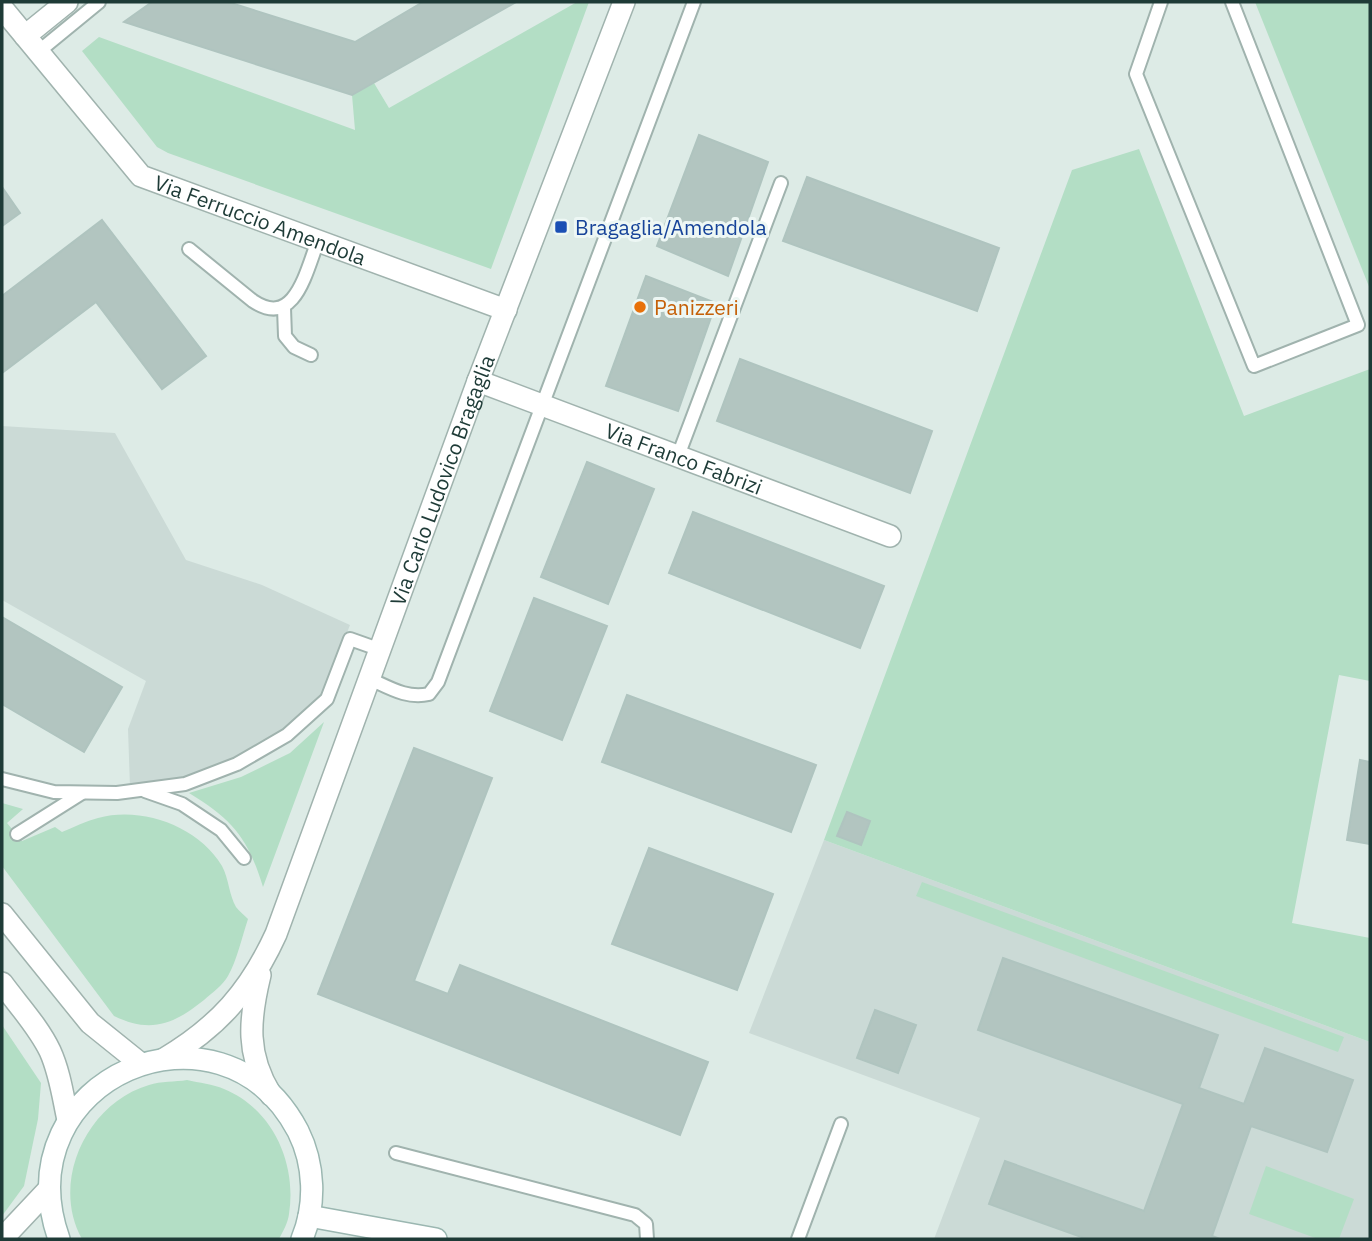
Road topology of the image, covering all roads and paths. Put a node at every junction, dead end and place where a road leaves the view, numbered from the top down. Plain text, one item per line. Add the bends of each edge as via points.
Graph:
1 (67, 2) edge
2 (99, 2) edge
3 (624, 2) edge
4 (694, 2) edge
5 (1161, 2) edge
6 (1232, 2) edge
7 (2, 8) edge
8 (32, 44) junction
9 (782, 183) dead end
10 (318, 241) junction
11 (190, 248) dead end
12 (284, 308) junction
13 (506, 310) junction
14 (311, 355) dead end
15 (478, 381) junction
16 (541, 404) junction
17 (678, 456) junction
18 (890, 536) dead end
19 (380, 650) junction
20 (370, 679) junction
21 (2, 779) edge
22 (141, 790) junction
23 (82, 792) junction
24 (17, 834) dead end
25 (244, 858) dead end
26 (2, 914) edge
27 (264, 960) junction
28 (2, 983) edge
29 (164, 1059) junction
30 (141, 1064) junction
31 (271, 1095) junction
32 (68, 1121) junction
33 (841, 1124) dead end
34 (396, 1153) dead end
35 (49, 1189) junction
36 (309, 1216) junction
37 (2, 1239) edge
38 (59, 1239) edge
39 (302, 1239) edge
40 (436, 1239) edge
41 (647, 1239) edge
42 (798, 1239) edge

1 - 8 street
2 - 8 lane
3 - 13 street, Via Carlo Ludovico Bragaglia
4 - 16 lane
5 - 6 lane via 1136,74 1254,366 1358,325
7 - 8 street, Via Ferruccio Amendola
8 - 10 street, Via Ferruccio Amendola via 141,176
9 - 17 lane
10 - 12 lane via 300,286
10 - 13 street, Via Ferruccio Amendola
11 - 12 lane via 263,308
12 - 14 lane via 285,336 294,347
13 - 15 street, Via Carlo Ludovico Bragaglia
15 - 16 street, Via Franco Fabrizi
15 - 19 street, Via Carlo Ludovico Bragaglia
16 - 17 street, Via Franco Fabrizi
16 - 20 lane via 438,682 429,694 417,697
17 - 18 street, Via Franco Fabrizi
19 - 20 street, Via Carlo Ludovico Bragaglia
19 - 22 lane via 350,639 327,699 287,735 237,764 186,784
20 - 27 street, Via Carlo Ludovico Bragaglia
21 - 23 lane via 54,792
22 - 23 lane
22 - 25 lane via 182,804 221,830
23 - 24 lane
26 - 30 street via 90,1023
27 - 29 street, Via Carlo Ludovico Bragaglia via 228,1010
27 - 31 street, Via Carlo Ludovico Bragaglia via 251,1037 257,1070
28 - 32 street via 50,1051
29 - 30 street
29 - 31 street via 222,1065
30 - 32 street via 92,1092
31 - 36 street via 292,1120 308,1157
32 - 35 street via 57,1143
33 - 42 lane
34 - 41 lane via 635,1215 646,1224
35 - 37 street
35 - 38 street
36 - 39 street
36 - 40 street

